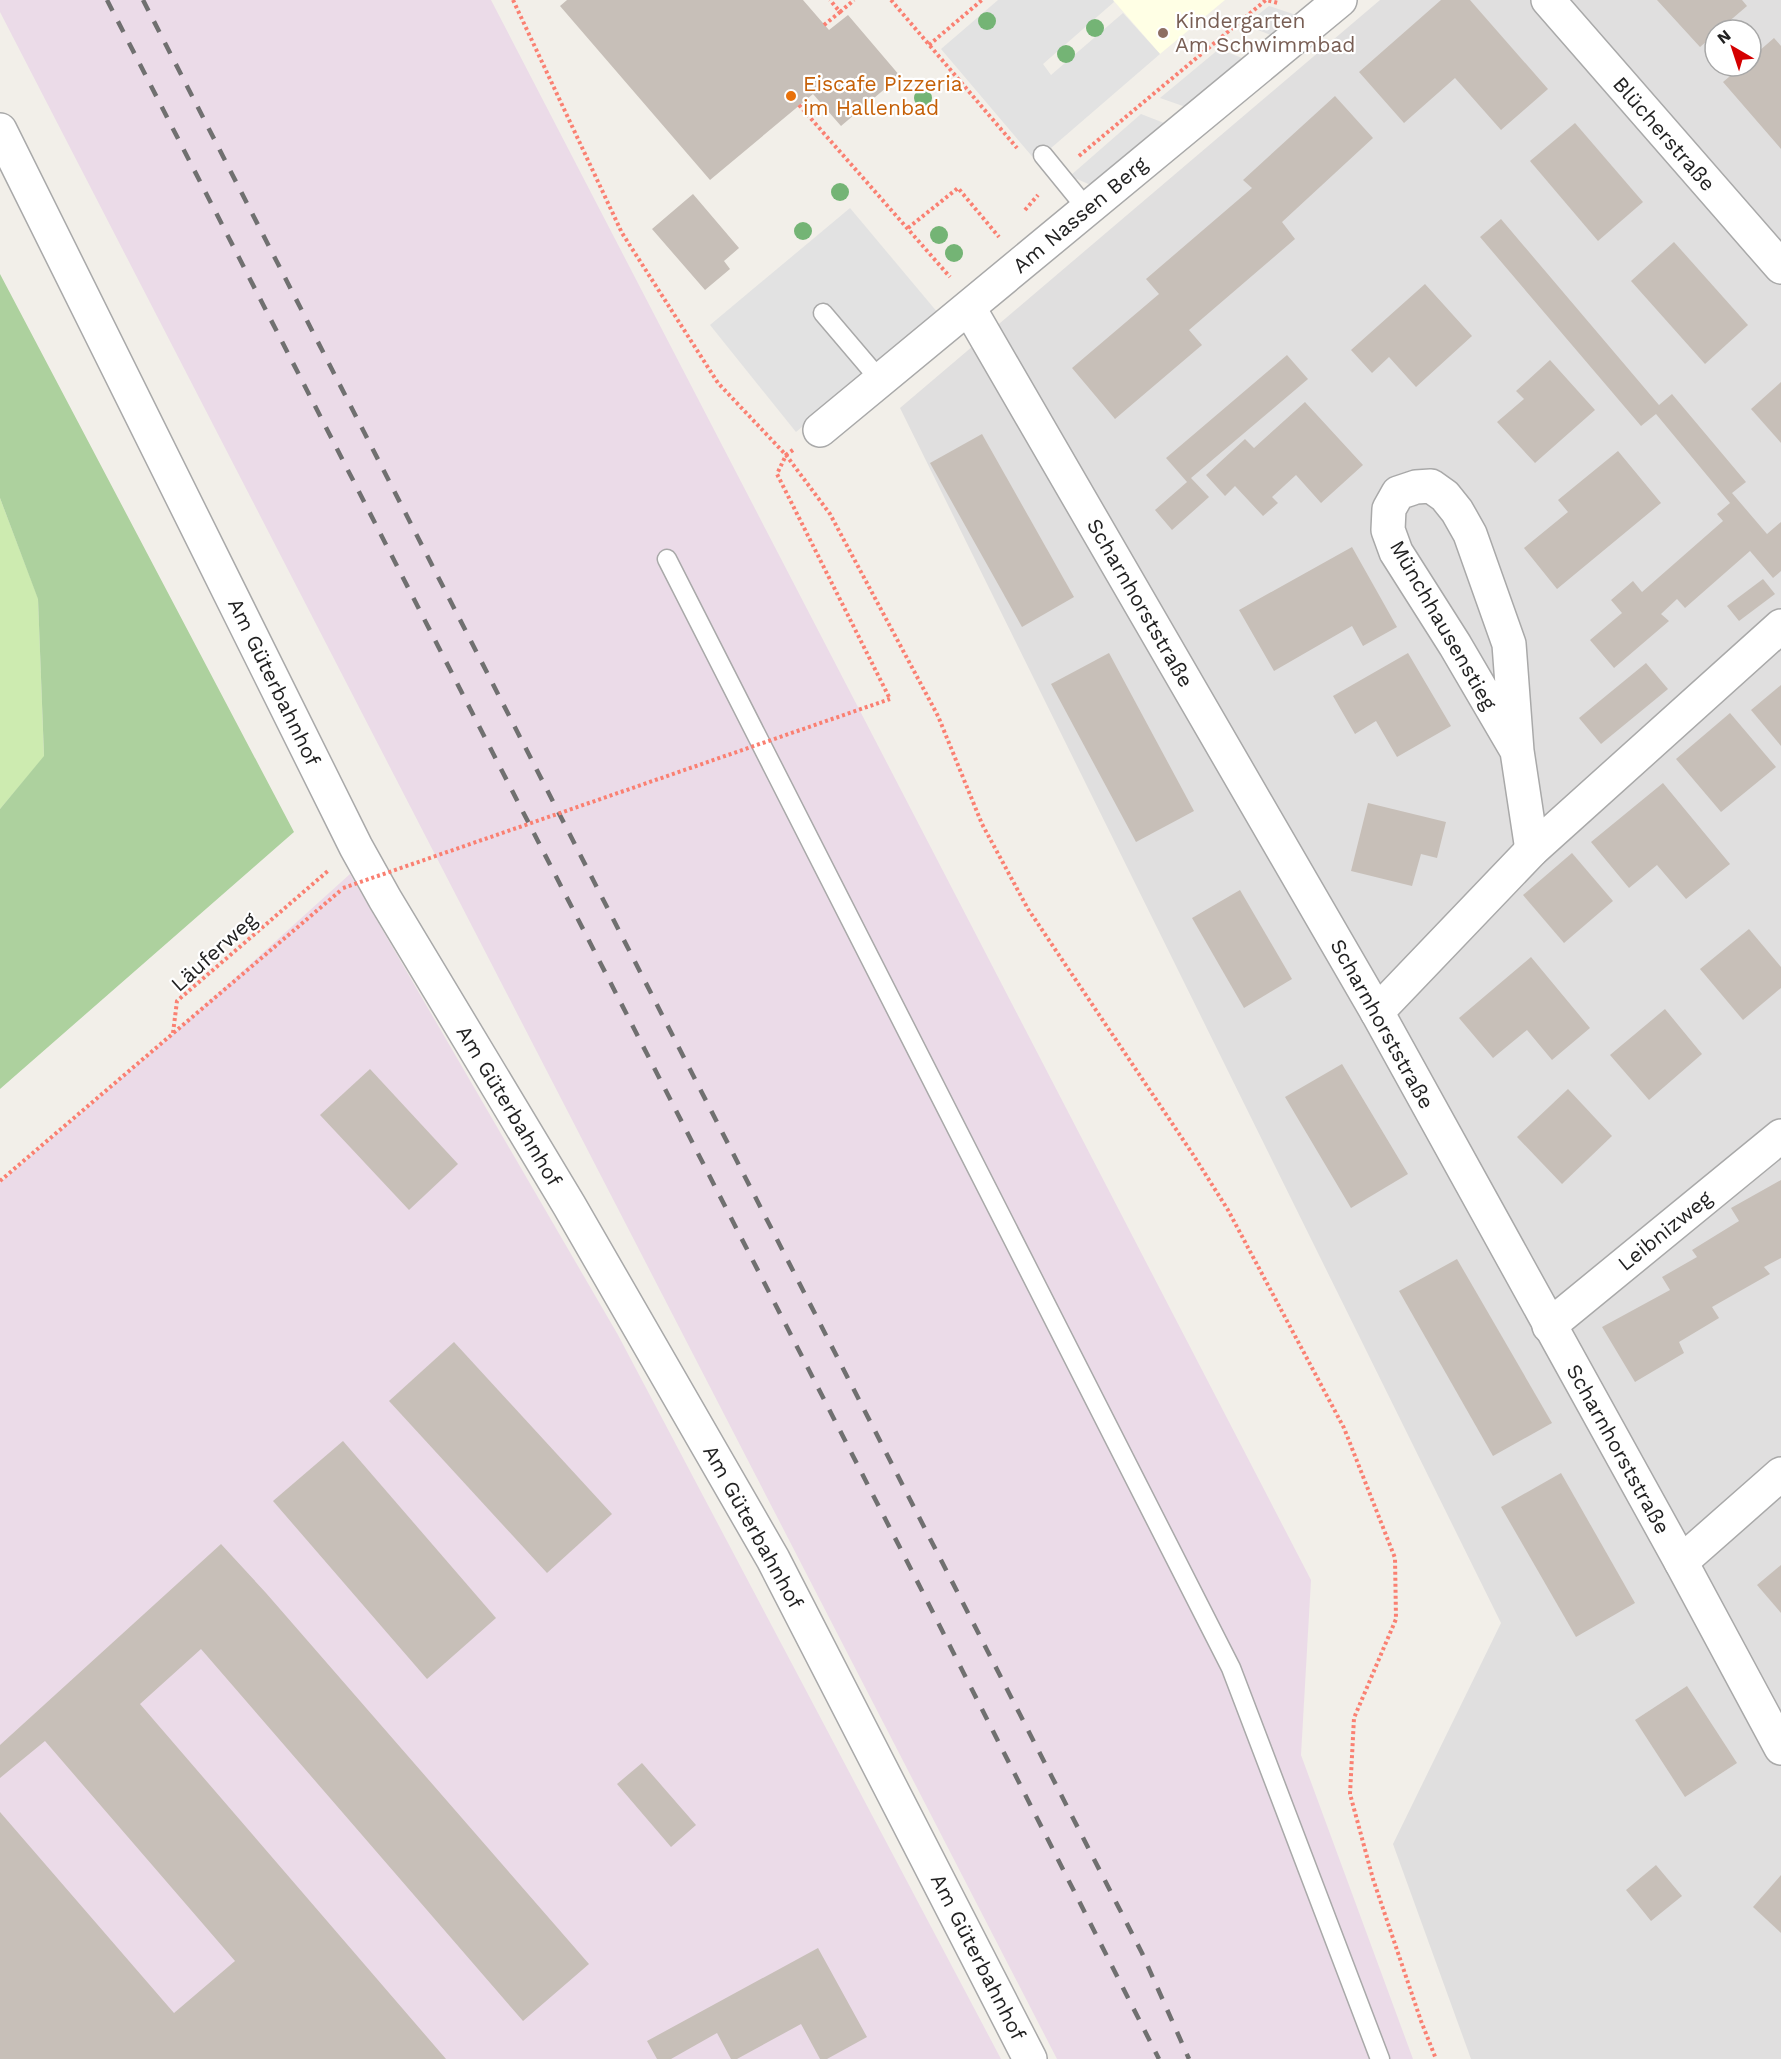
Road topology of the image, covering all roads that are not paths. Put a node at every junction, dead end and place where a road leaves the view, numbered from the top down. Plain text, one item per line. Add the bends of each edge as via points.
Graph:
1 (1548, 0) edge
2 (1331, 7) edge
3 (4, 137) edge
4 (1044, 155) dead end
5 (1087, 209) junction
6 (1781, 267) edge
7 (969, 308) junction
8 (823, 313) dead end
9 (880, 380) junction
10 (820, 430) dead end
11 (667, 559) dead end
12 (1781, 626) edge
13 (1517, 751) junction
14 (1532, 850) junction
15 (1377, 1012) junction
16 (1781, 1136) edge
17 (1549, 1326) junction
18 (1781, 1474) edge
19 (1681, 1562) junction
20 (1781, 1748) edge
21 (1030, 2059) edge
22 (1380, 2059) edge

1 - 6 street, Blücherstraße
2 - 5 street, Am Nassen Berg
3 - 21 street, Am Güterbahnhof via 356,847 773,1558
4 - 5 lane via 1052,178
5 - 7 street, Am Nassen Berg
7 - 9 street, Am Nassen Berg
7 - 15 street, Scharnhorststraße
8 - 9 lane
9 - 10 street, Am Nassen Berg
11 - 22 lane via 1230,1668
12 - 14 street
13 - 13 street, Münchhausenstieg via 1509,644 1470,534 1445,496 1431,486 1398,494 1389,509 1388,530 1396,552
13 - 14 street, Münchhausenstieg
14 - 15 street
15 - 17 street, Scharnhorststraße
16 - 17 street, Leibnizweg
17 - 19 street, Scharnhorststraße
18 - 19 street
19 - 20 street, Scharnhorststraße

